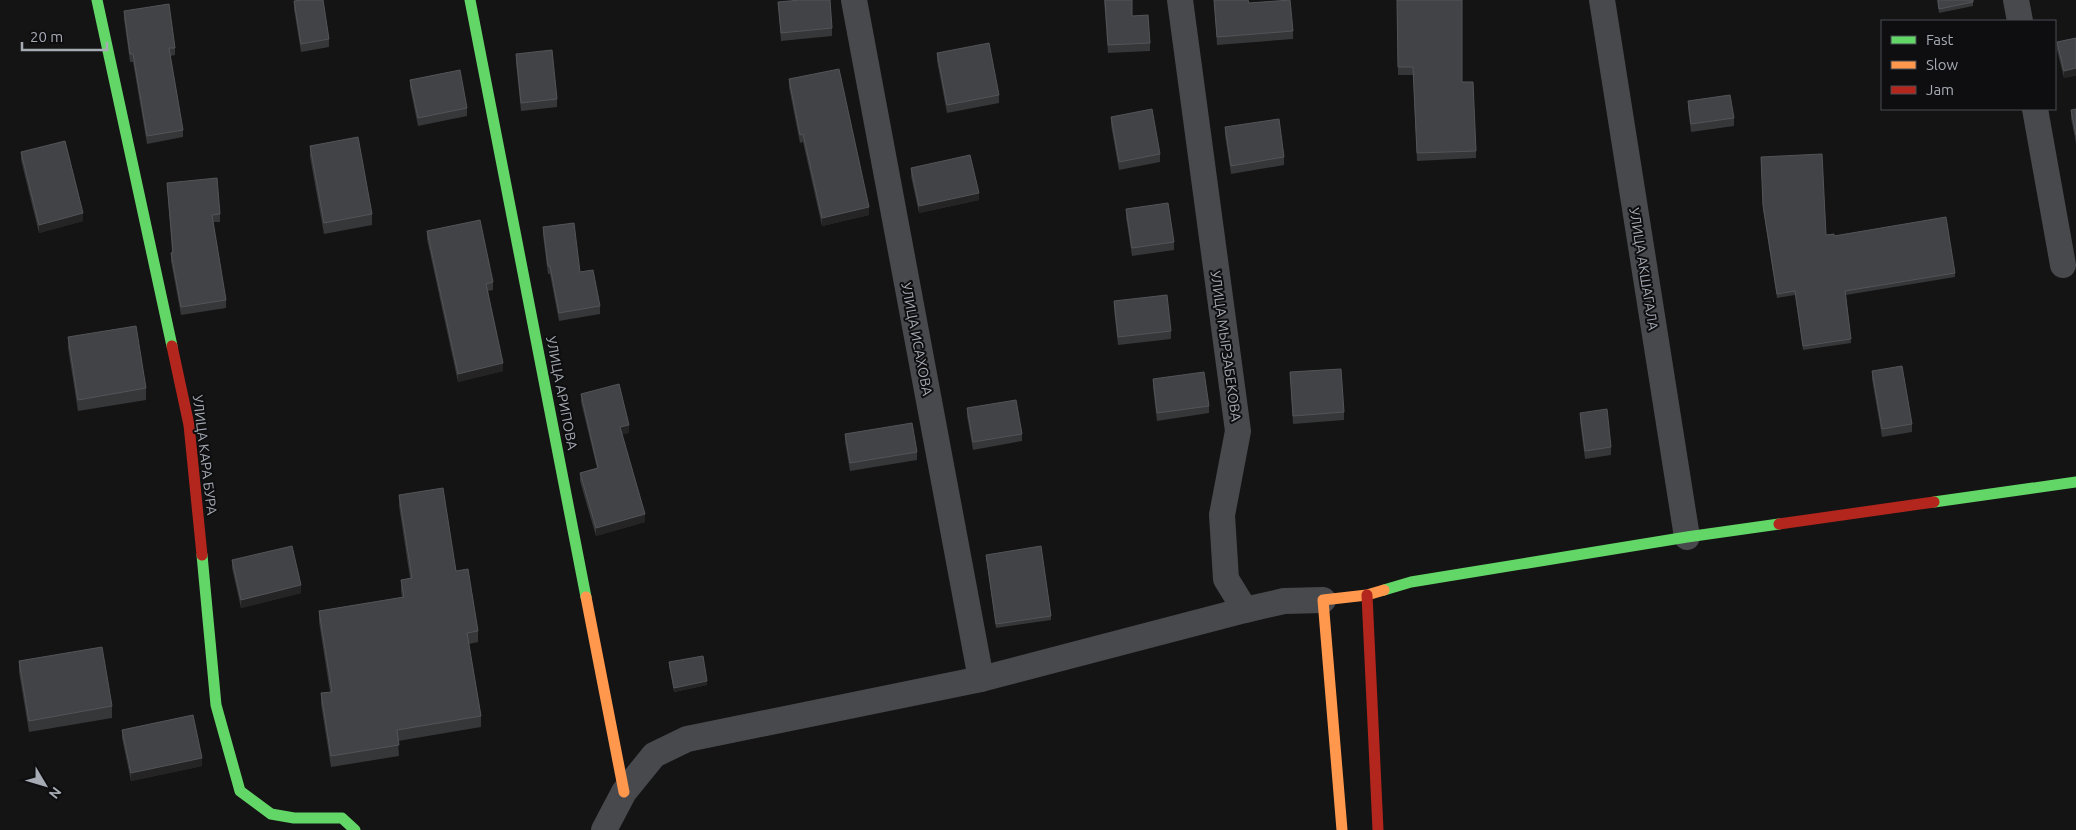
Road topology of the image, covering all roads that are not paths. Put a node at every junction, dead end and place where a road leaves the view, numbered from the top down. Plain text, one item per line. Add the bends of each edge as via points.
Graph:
1 (98, 0) edge
2 (470, 0) edge
3 (854, 0) edge
4 (1180, 0) edge
5 (1602, 0) edge
6 (2016, 0) edge
7 (2020, 20) edge
8 (2035, 110) edge
9 (2063, 265) dead end
10 (2076, 482) edge
11 (1687, 537) junction
12 (1367, 595) junction
13 (1323, 600) junction
14 (1245, 610) junction
15 (981, 679) junction
16 (624, 792) junction
17 (355, 830) edge
18 (604, 830) edge
19 (1342, 830) edge
20 (1378, 830) edge

1 - 17 street, УЛИЦА КАРА БУРА via 189,424 216,705 240,792 272,814 294,818 342,818
2 - 16 street, УЛИЦА АРИПОВА
3 - 15 street, УЛИЦА ИСАХОВА
4 - 14 street, УЛИЦА МЫРЗАБЕКОВА via 1238,431 1222,515 1226,579
5 - 11 street, УЛИЦА АКШАГАЛА
6 - 7 street
8 - 9 street
10 - 11 street
11 - 12 street via 1411,582
12 - 13 street
12 - 20 street
13 - 14 street via 1284,601
13 - 19 street
14 - 15 street
15 - 16 street via 687,739 654,755
16 - 18 street

